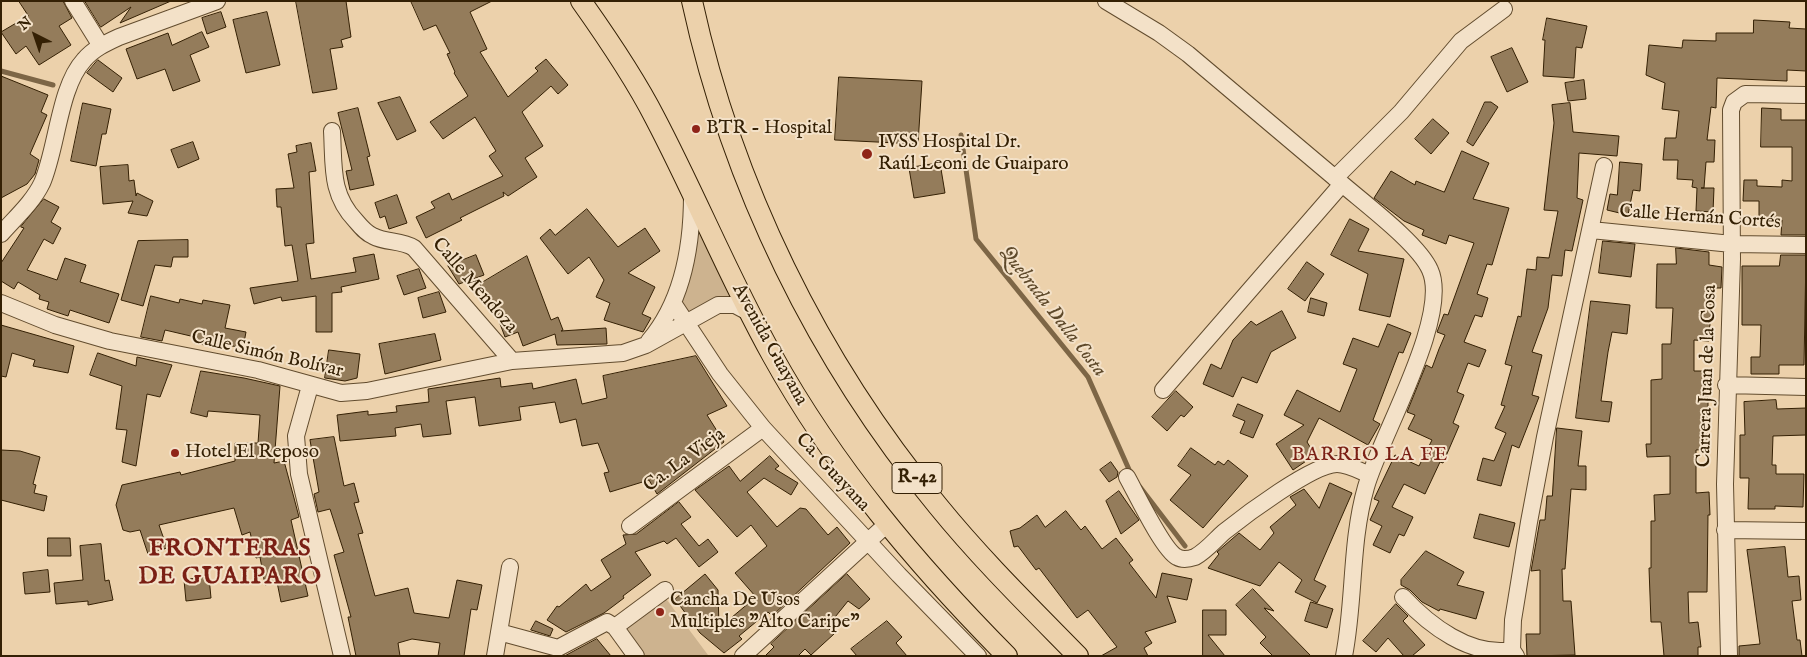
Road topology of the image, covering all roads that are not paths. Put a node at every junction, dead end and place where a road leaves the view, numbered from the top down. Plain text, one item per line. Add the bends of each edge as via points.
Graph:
1 (73, 1) edge
2 (217, 1) edge
3 (581, 1) edge
4 (692, 1) edge
5 (1106, 1) edge
6 (1504, 9) dead end
7 (101, 46) junction
8 (1806, 95) edge
9 (332, 131) dead end
10 (1604, 166) dead end
11 (1338, 181) junction
12 (692, 193) junction
13 (1591, 230) junction
14 (1, 234) edge
15 (1732, 244) junction
16 (1806, 245) edge
17 (1, 303) edge
18 (673, 303) junction
19 (750, 313) junction
20 (686, 322) junction
21 (646, 345) junction
22 (512, 361) junction
23 (1726, 385) junction
24 (310, 386) junction
25 (1806, 387) edge
26 (1163, 390) dead end
27 (763, 428) junction
28 (1370, 475) junction
29 (1127, 477) dead end
30 (887, 524) junction
31 (630, 526) dead end
32 (1725, 530) junction
33 (1806, 531) edge
34 (867, 542) junction
35 (510, 567) dead end
36 (664, 590) dead end
37 (1403, 597) dead end
38 (615, 627) junction
39 (499, 632) junction
40 (630, 653) edge
41 (1514, 653) edge
42 (342, 656) edge
43 (495, 656) edge
44 (743, 656) edge
45 (978, 656) edge
46 (1007, 656) edge
47 (1078, 656) edge
48 (1344, 656) edge
49 (1729, 656) edge

1 - 7 street
2 - 7 street
3 - 12 main road, Avenida Guayana / R-42 via 634,78
4 - 47 main road, R-42 via 716,90 752,194 798,294 832,355 870,414 938,506 981,556
5 - 11 street via 1188,54
6 - 11 street via 1461,41
7 - 14 street via 76,70 40,185
8 - 15 street, Carrera Juan de la Cosa via 1745,94 1737,99 1731,110
9 - 22 street, Calle Mendoza via 336,189 350,215 374,237 414,248
10 - 13 street
11 - 26 street
11 - 28 street via 1416,251 1430,268 1434,281 1429,325
12 - 18 street via 692,220 684,271
12 - 19 main road, Avenida Guayana / R-42
13 - 15 street, Calle Hernán Cortés
13 - 41 street via 1545,438 1513,620
15 - 16 street, Calle Hernán Cortés
15 - 23 street, Carrera Juan de la Cosa
17 - 24 street, Calle Simón Bolívar via 54,325 110,341 258,370
18 - 20 street, Ca. Guayana
18 - 21 street via 658,332
19 - 20 street, Calle Simón Bolívar via 735,306 718,305
19 - 30 main road, Avenida Guayana / R-42 via 821,435
20 - 21 street, Calle Simón Bolívar
20 - 27 street, Ca. Guayana via 720,374
21 - 22 street, Calle Simón Bolívar via 599,356
22 - 24 street, Calle Simón Bolívar via 350,393
23 - 25 street
23 - 32 street, Carrera Juan de la Cosa
24 - 42 street via 296,436 300,474
27 - 31 street, Ca. La Vieja
27 - 34 street, Ca. Guayana
28 - 29 street via 1349,466 1328,465 1288,487 1205,550 1184,560 1175,557 1166,547
28 - 48 street via 1356,530
30 - 34 street
30 - 46 main road, Avenida Guayana / R-42
32 - 33 street
32 - 49 street, Carrera Juan de la Cosa
34 - 44 street
34 - 45 street, Ca. Guayana
35 - 39 street
36 - 38 street
37 - 41 street via 1430,624 1457,641 1488,653
38 - 39 street via 604,622 558,648
38 - 40 street
39 - 43 street

